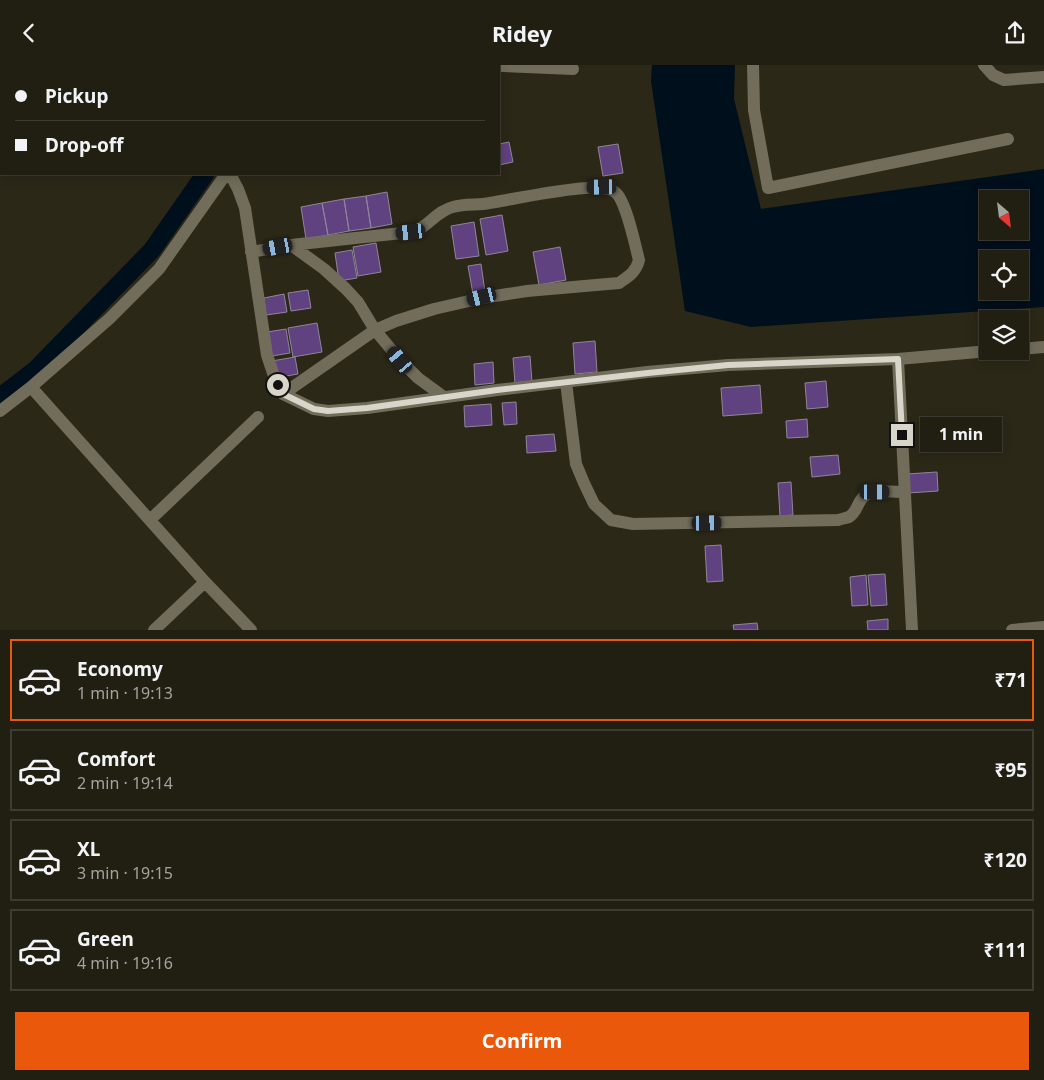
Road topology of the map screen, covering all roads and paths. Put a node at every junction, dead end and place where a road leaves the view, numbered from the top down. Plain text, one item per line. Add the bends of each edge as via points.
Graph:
1 (753, 65) edge
2 (984, 65) edge
3 (500, 66) edge
4 (573, 69) dead end
5 (1044, 77) edge
6 (1008, 139) dead end
7 (225, 175) edge
8 (231, 175) edge
9 (291, 245) junction
10 (251, 252) junction
11 (375, 330) junction
12 (1044, 347) edge
13 (1029, 348) edge
14 (979, 352) edge
15 (898, 359) junction
16 (566, 382) junction
17 (31, 387) junction
18 (283, 394) junction
19 (444, 397) junction
20 (0, 411) edge
21 (258, 417) dead end
22 (905, 492) junction
23 (150, 520) junction
24 (205, 582) junction
25 (1044, 627) edge
26 (154, 630) edge
27 (250, 630) edge
28 (912, 630) edge
29 (1012, 630) edge

1 - 6 street via 754,111 768,188
2 - 5 street via 993,75 1004,80
3 - 4 street
7 - 17 street via 159,269 109,319
8 - 10 street via 245,209
9 - 10 street
9 - 11 street via 346,289
9 - 11 street via 411,232 454,207 579,188 602,187 615,191 620,198 639,260 631,275 619,283 482,297 434,309
10 - 18 street via 267,355
11 - 18 street
11 - 19 street via 418,379
12 - 13 street
14 - 15 street
15 - 16 street via 728,365
15 - 22 street
16 - 19 street
16 - 22 street via 576,464 594,505 611,519 633,525 838,520 853,514 866,495
17 - 20 street
17 - 23 street
18 - 19 street via 314,409 328,411
21 - 23 street
22 - 28 street
23 - 24 street
24 - 26 street
24 - 27 street
25 - 29 street

